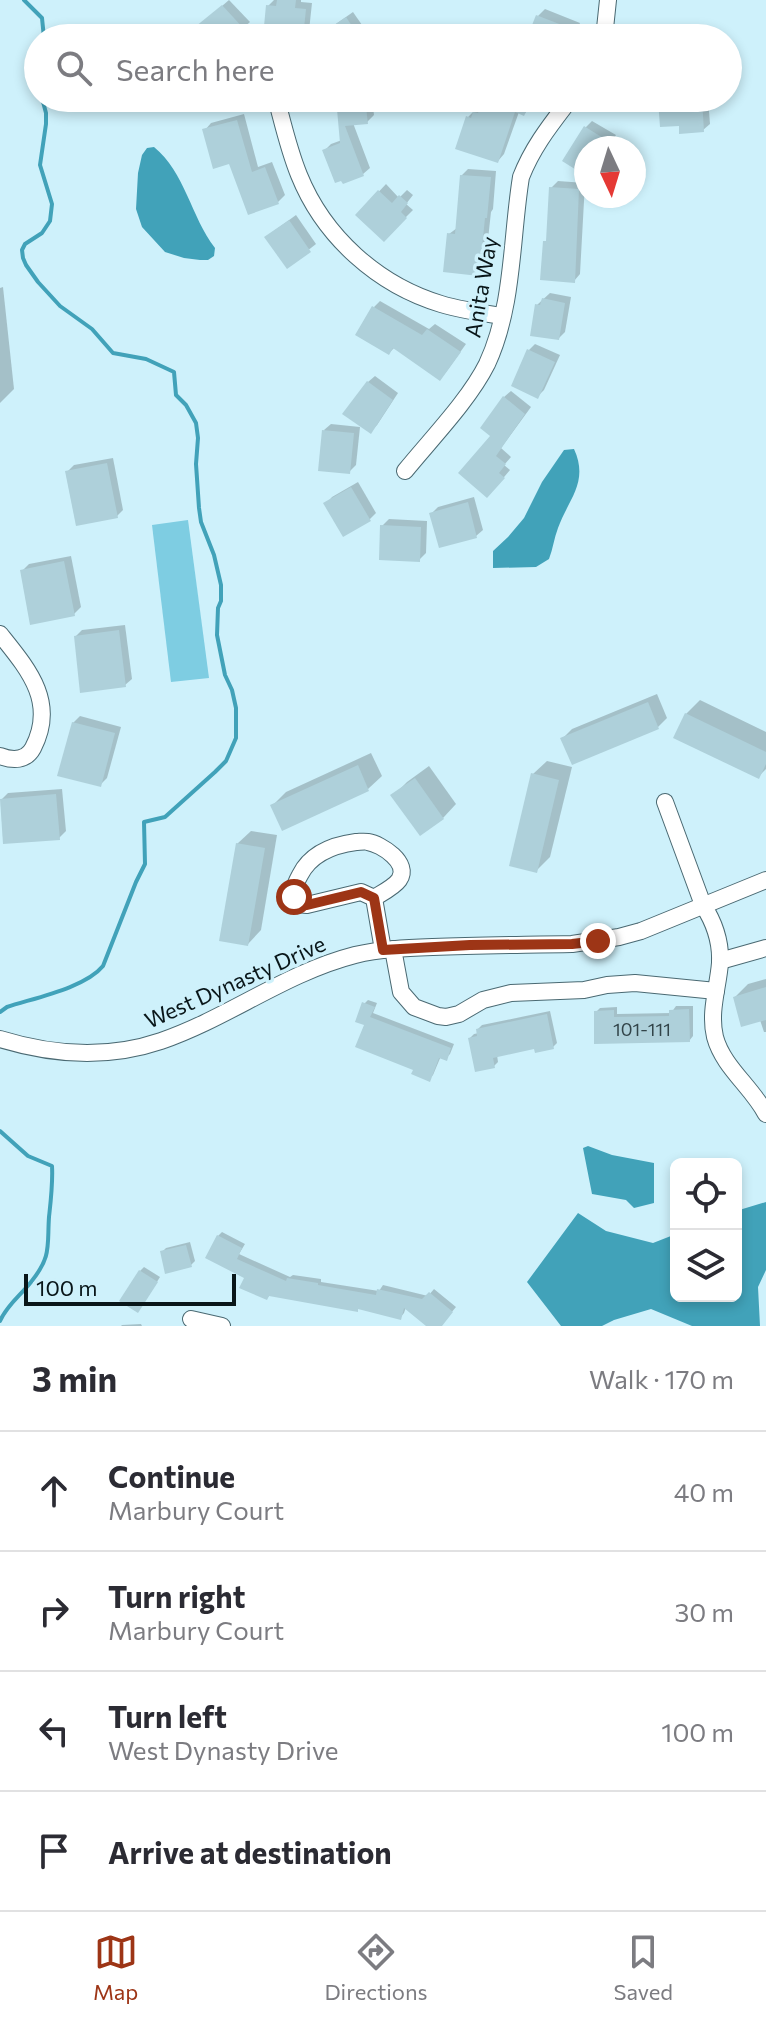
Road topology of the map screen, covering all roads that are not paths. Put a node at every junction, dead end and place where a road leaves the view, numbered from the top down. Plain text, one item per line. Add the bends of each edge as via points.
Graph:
1 (608, 0) edge
2 (605, 24) edge
3 (280, 112) edge
4 (560, 112) edge
5 (502, 316) junction
6 (405, 471) dead end
7 (0, 634) edge
8 (0, 756) edge
9 (665, 802) dead end
10 (766, 880) edge
11 (374, 898) junction
12 (703, 905) junction
13 (766, 948) edge
14 (388, 950) junction
15 (720, 961) junction
16 (716, 991) junction
17 (0, 1039) edge
18 (766, 1114) edge
19 (191, 1319) dead end
20 (222, 1326) edge

1 - 2 street
3 - 5 street via 308,195 359,260 419,296
4 - 5 street, Anita Way via 539,139 521,177
5 - 6 street, Anita Way via 477,381
7 - 8 street via 34,682 43,719 30,753 21,759
9 - 12 street
10 - 12 street, West Dynasty Drive
11 - 11 street via 402,874 389,851 367,841 322,852 301,871 293,889 297,904 361,892
11 - 14 street
12 - 14 street, West Dynasty Drive via 641,931 598,941
12 - 15 street via 712,920
13 - 15 street
14 - 16 street via 401,992 414,1007 446,1017 511,993 635,983
14 - 17 street, West Dynasty Drive via 314,968 147,1045 77,1053
15 - 16 street
16 - 18 street via 713,1024 719,1048
19 - 20 street

